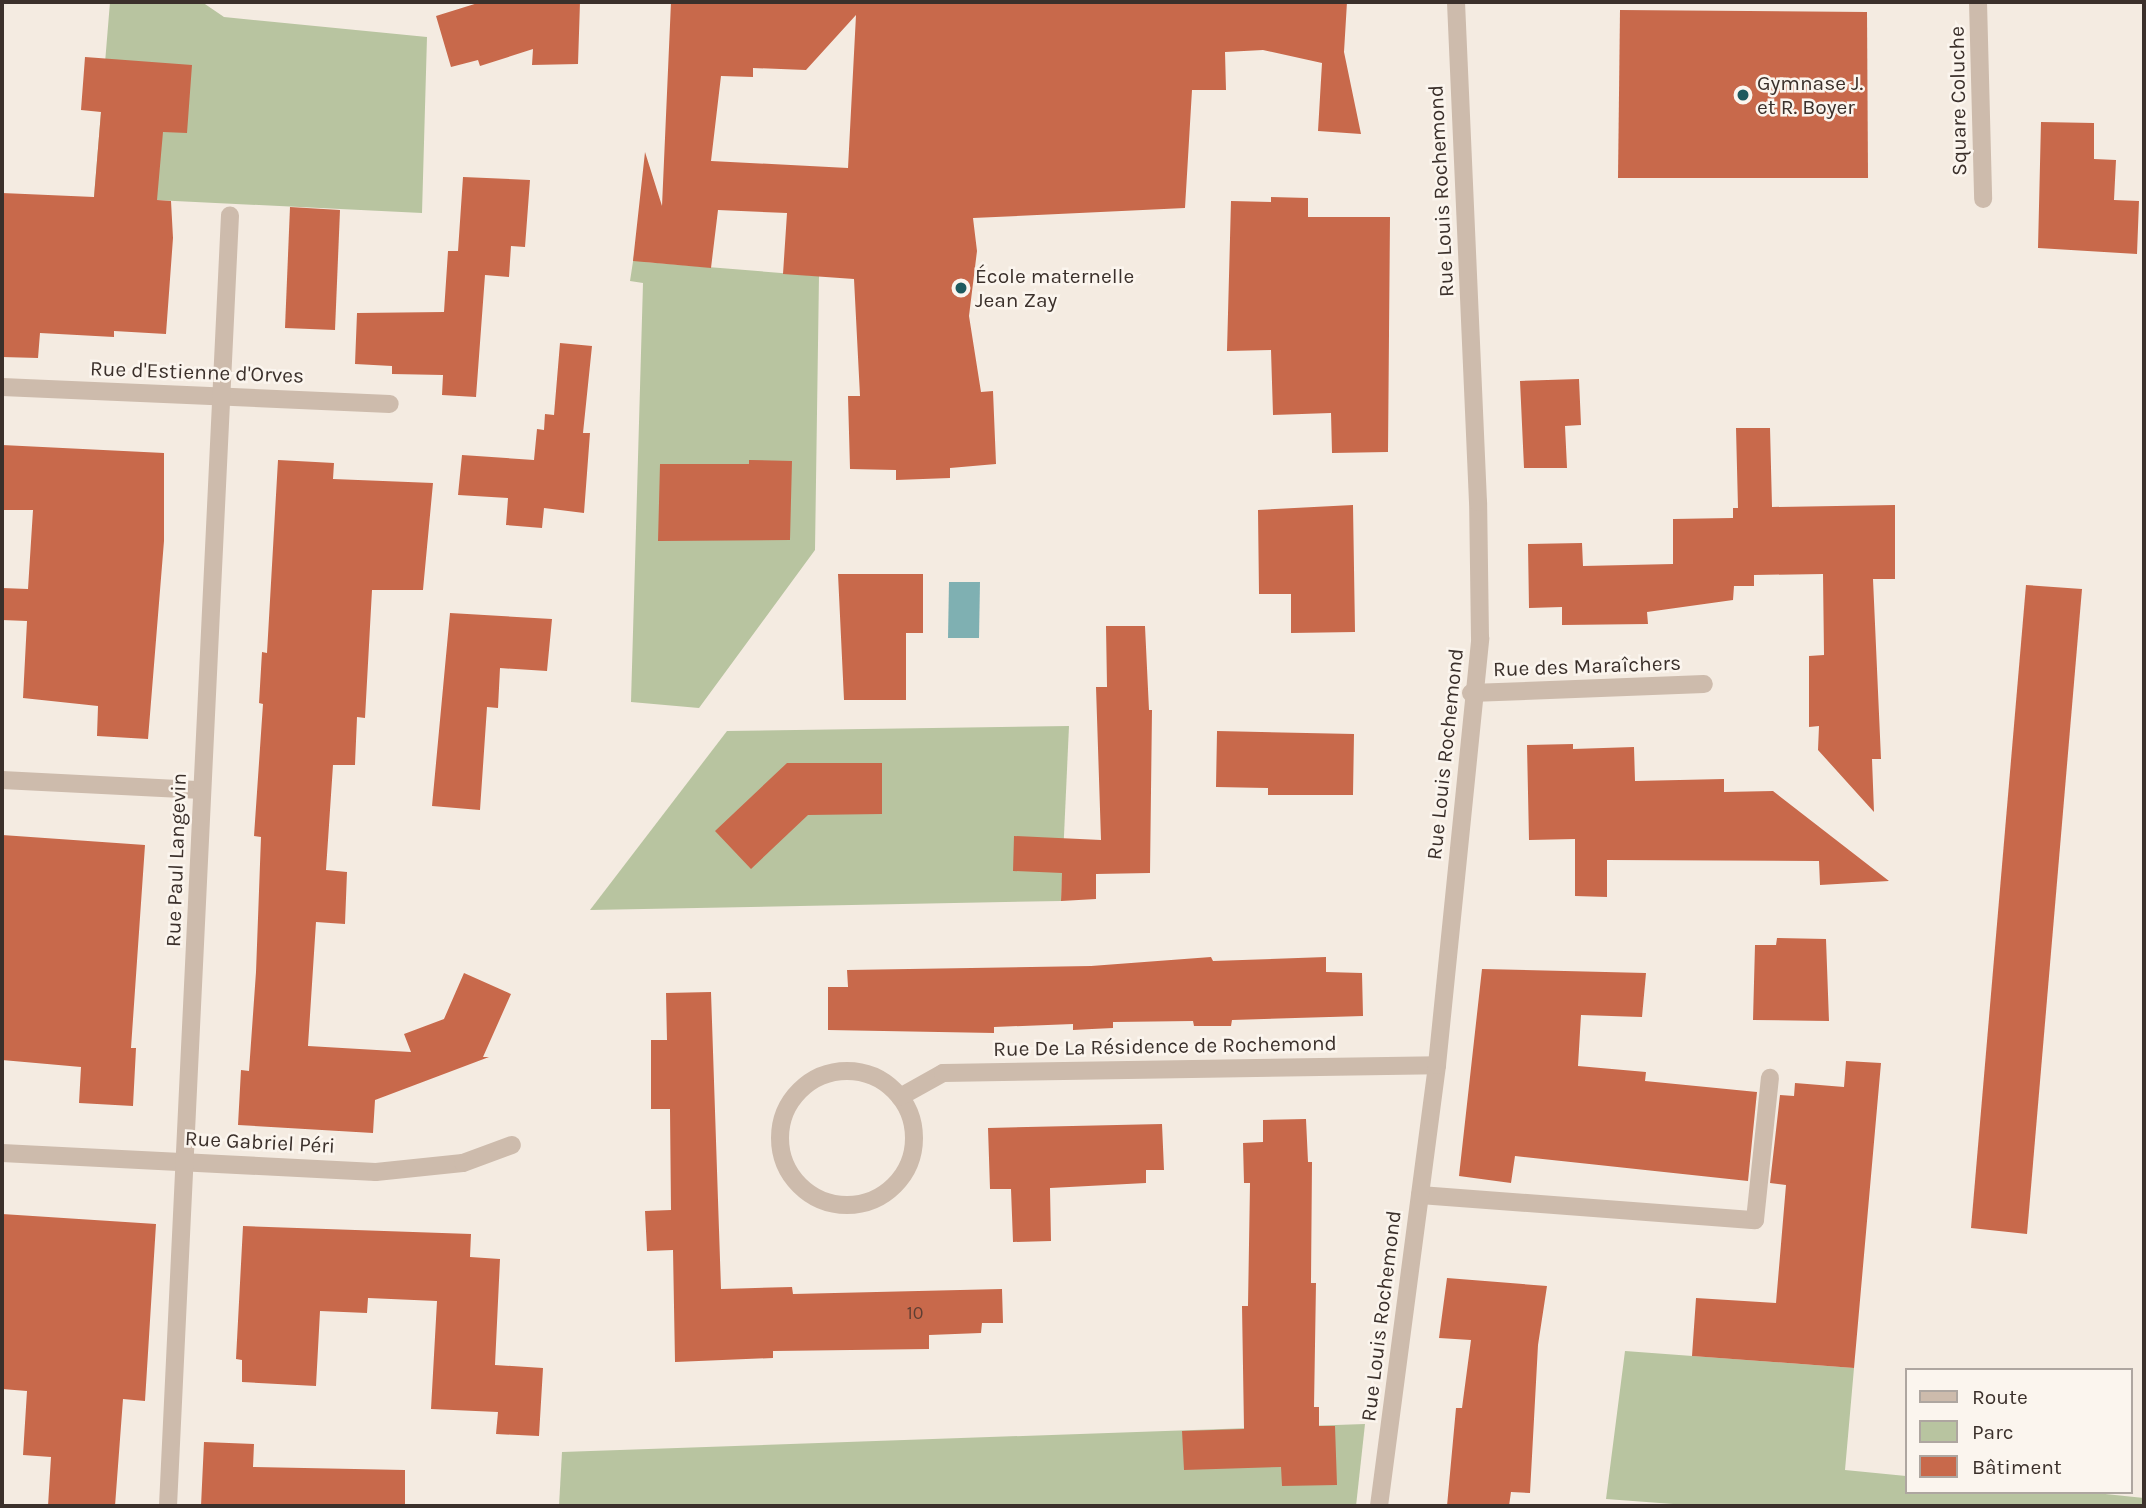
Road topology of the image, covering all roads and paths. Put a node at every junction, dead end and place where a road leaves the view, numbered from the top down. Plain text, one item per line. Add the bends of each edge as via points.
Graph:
1 (1456, 2) edge
2 (1978, 2) edge
3 (1983, 199) dead end
4 (230, 215) dead end
5 (2, 387) edge
6 (222, 395) junction
7 (390, 404) dead end
8 (1704, 684) dead end
9 (1471, 693) junction
10 (2, 780) edge
11 (202, 790) junction
12 (1437, 1065) junction
13 (1770, 1078) dead end
14 (900, 1097) junction
15 (512, 1145) dead end
16 (2, 1153) edge
17 (188, 1161) junction
18 (1420, 1195) junction
19 (168, 1506) edge
20 (1379, 1506) edge

1 - 9 street, Rue Louis Rochemond via 1478,502 1480,638
2 - 3 street, Square Coluche
4 - 6 street, Rue Paul Langevin
5 - 6 street, Rue d'Estienne d'Orves
6 - 7 street, Rue d'Estienne d'Orves
6 - 11 street, Rue Paul Langevin
8 - 9 street, Rue des Maraîchers
9 - 12 street, Rue Louis Rochemond
10 - 11 street
11 - 17 street, Rue Paul Langevin
12 - 14 street, Rue De La Résidence de Rochemond via 943,1073
12 - 18 street, Rue Louis Rochemond
13 - 18 street via 1755,1220
14 - 14 street via 874,1075 851,1070 809,1082 793,1097 783,1117 780,1140 795,1181 832,1204 876,1199 894,1187 907,1169 914,1147 913,1125
15 - 17 street, Rue Gabriel Péri via 463,1163 376,1172
16 - 17 street, Rue Gabriel Péri
17 - 19 street, Rue Paul Langevin
18 - 20 street, Rue Louis Rochemond

